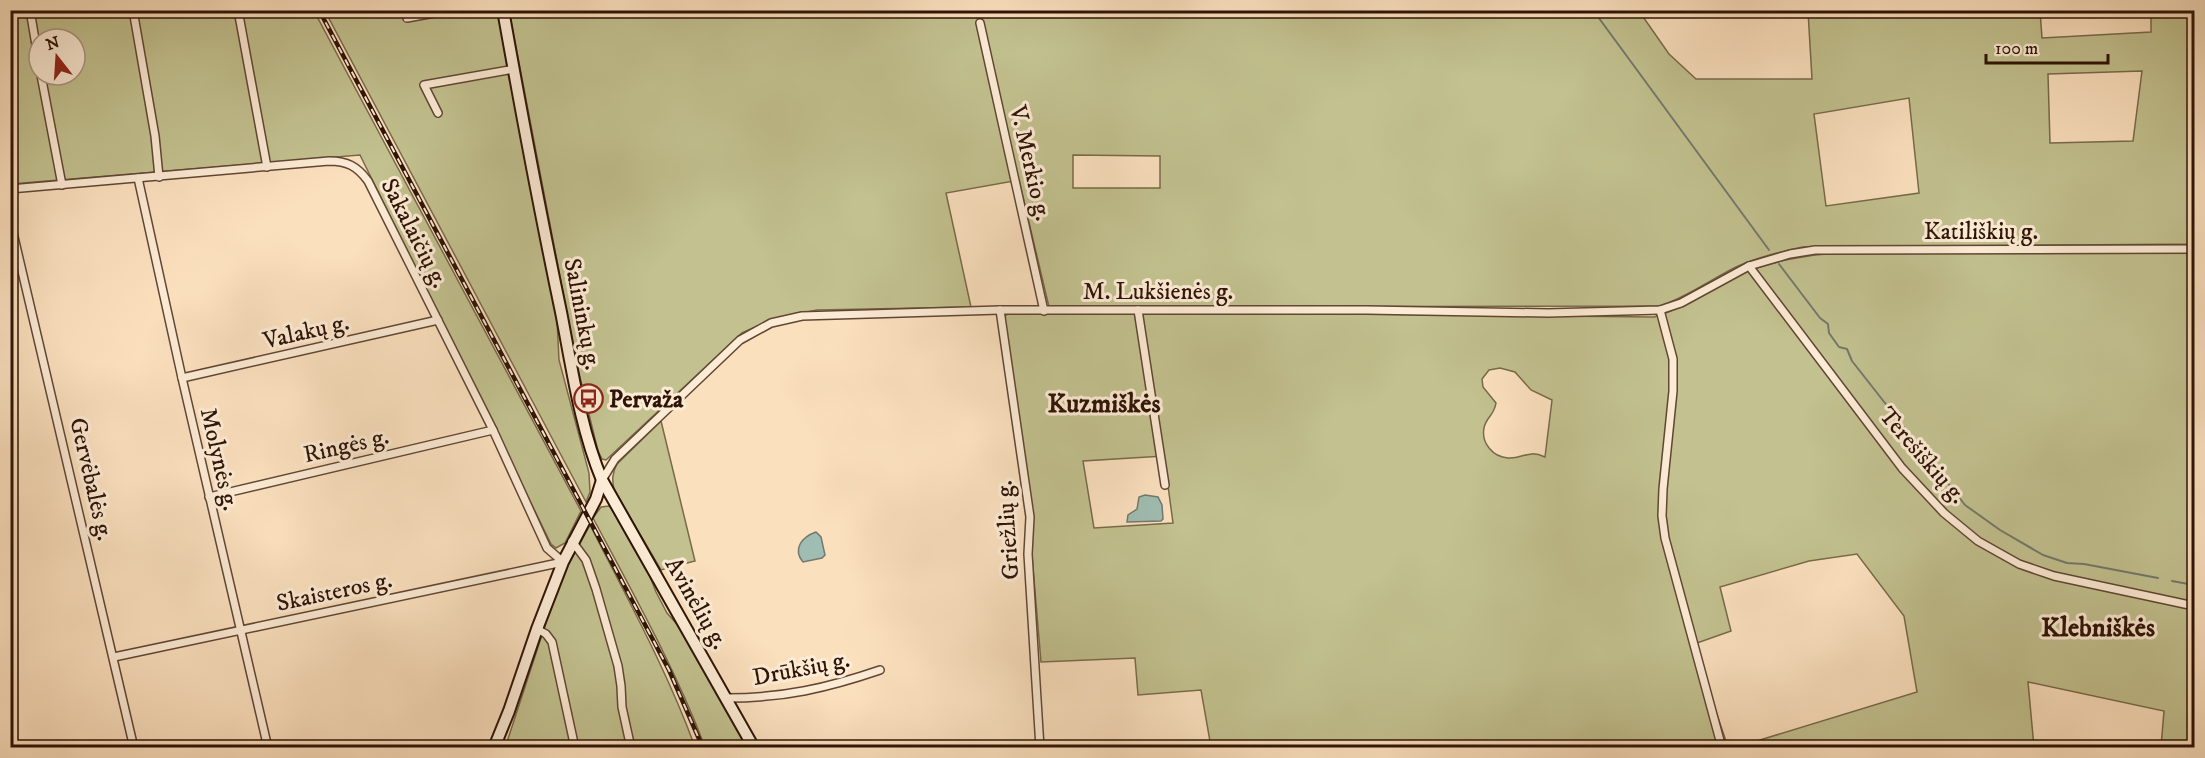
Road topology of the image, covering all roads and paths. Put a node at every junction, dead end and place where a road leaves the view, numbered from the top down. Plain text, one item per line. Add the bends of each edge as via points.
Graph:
1 (30, 10) edge
2 (133, 10) edge
3 (238, 10) edge
4 (451, 10) edge
5 (503, 10) edge
6 (407, 18) dead end
7 (980, 23) dead end
8 (33, 27) edge
9 (514, 69) junction
10 (43, 87) edge
11 (438, 112) dead end
12 (267, 167) junction
13 (159, 177) junction
14 (138, 178) junction
15 (62, 185) junction
16 (10, 189) edge
17 (10, 220) edge
18 (2194, 249) edge
19 (1768, 260) joint
20 (1749, 267) junction
21 (1000, 310) junction
22 (1044, 310) junction
23 (1138, 310) junction
24 (1660, 310) junction
25 (438, 320) junction
26 (182, 378) junction
27 (492, 430) junction
28 (602, 480) junction
29 (1165, 485) dead end
30 (209, 497) junction
31 (572, 541) junction
32 (562, 562) junction
33 (2194, 606) edge
34 (537, 629) junction
35 (240, 631) junction
36 (114, 657) junction
37 (880, 670) dead end
38 (727, 698) junction
39 (134, 747) edge
40 (268, 747) edge
41 (494, 747) edge
42 (574, 747) edge
43 (631, 747) edge
44 (754, 747) edge
45 (1040, 747) edge
46 (1722, 747) edge

1 - 8 street
2 - 13 street
3 - 12 street
4 - 6 street
5 - 9 main road, Salininkų g.
7 - 22 street, V. Merkio g.
9 - 11 street via 424,85
9 - 28 main road, Salininkų g. via 583,421
10 - 15 street
12 - 13 street, Sakalaičių g.
12 - 25 street, Sakalaičių g. via 338,161 349,163 362,173
13 - 14 street, Sakalaičių g.
14 - 15 street, Sakalaičių g.
14 - 26 street, Molynės g.
15 - 16 street, Sakalaičių g.
17 - 36 street, Gervėbalės g.
18 - 19 street, Katiliškių g. via 1815,250
19 - 20 street, M. Lukšienės g.
20 - 24 street, M. Lukšienės g.
20 - 33 street, Terešiškių g. via 1902,468 1944,513 1978,541 2019,564 2054,576
21 - 22 street, M. Lukšienės g.
21 - 28 street, M. Lukšienės g. via 802,316 755,330 615,459
21 - 45 street, Griežlių g. via 1030,517 1028,556
22 - 23 street, M. Lukšienės g.
23 - 24 street, M. Lukšienės g.
23 - 29 street
24 - 46 street via 1673,359 1662,498 1665,538
25 - 26 street, Valakų g.
25 - 27 street, Sakalaičių g.
26 - 30 street, Molynės g.
27 - 30 street, Ringės g.
27 - 32 street, Sakalaičių g. via 547,548
28 - 31 main road via 596,499
28 - 38 main road, Avinėlių g.
30 - 35 street, Molynės g.
31 - 32 main road
31 - 43 street via 586,560 596,589 618,666
32 - 34 main road
32 - 35 street, Skaisteros g.
34 - 41 main road
34 - 42 street via 552,642
35 - 36 street, Skaisteros g.
35 - 40 street, Molynės g.
36 - 39 street, Gervėbalės g.
37 - 38 street, Drūkšių g. via 784,696
38 - 44 main road, Avinėlių g.

